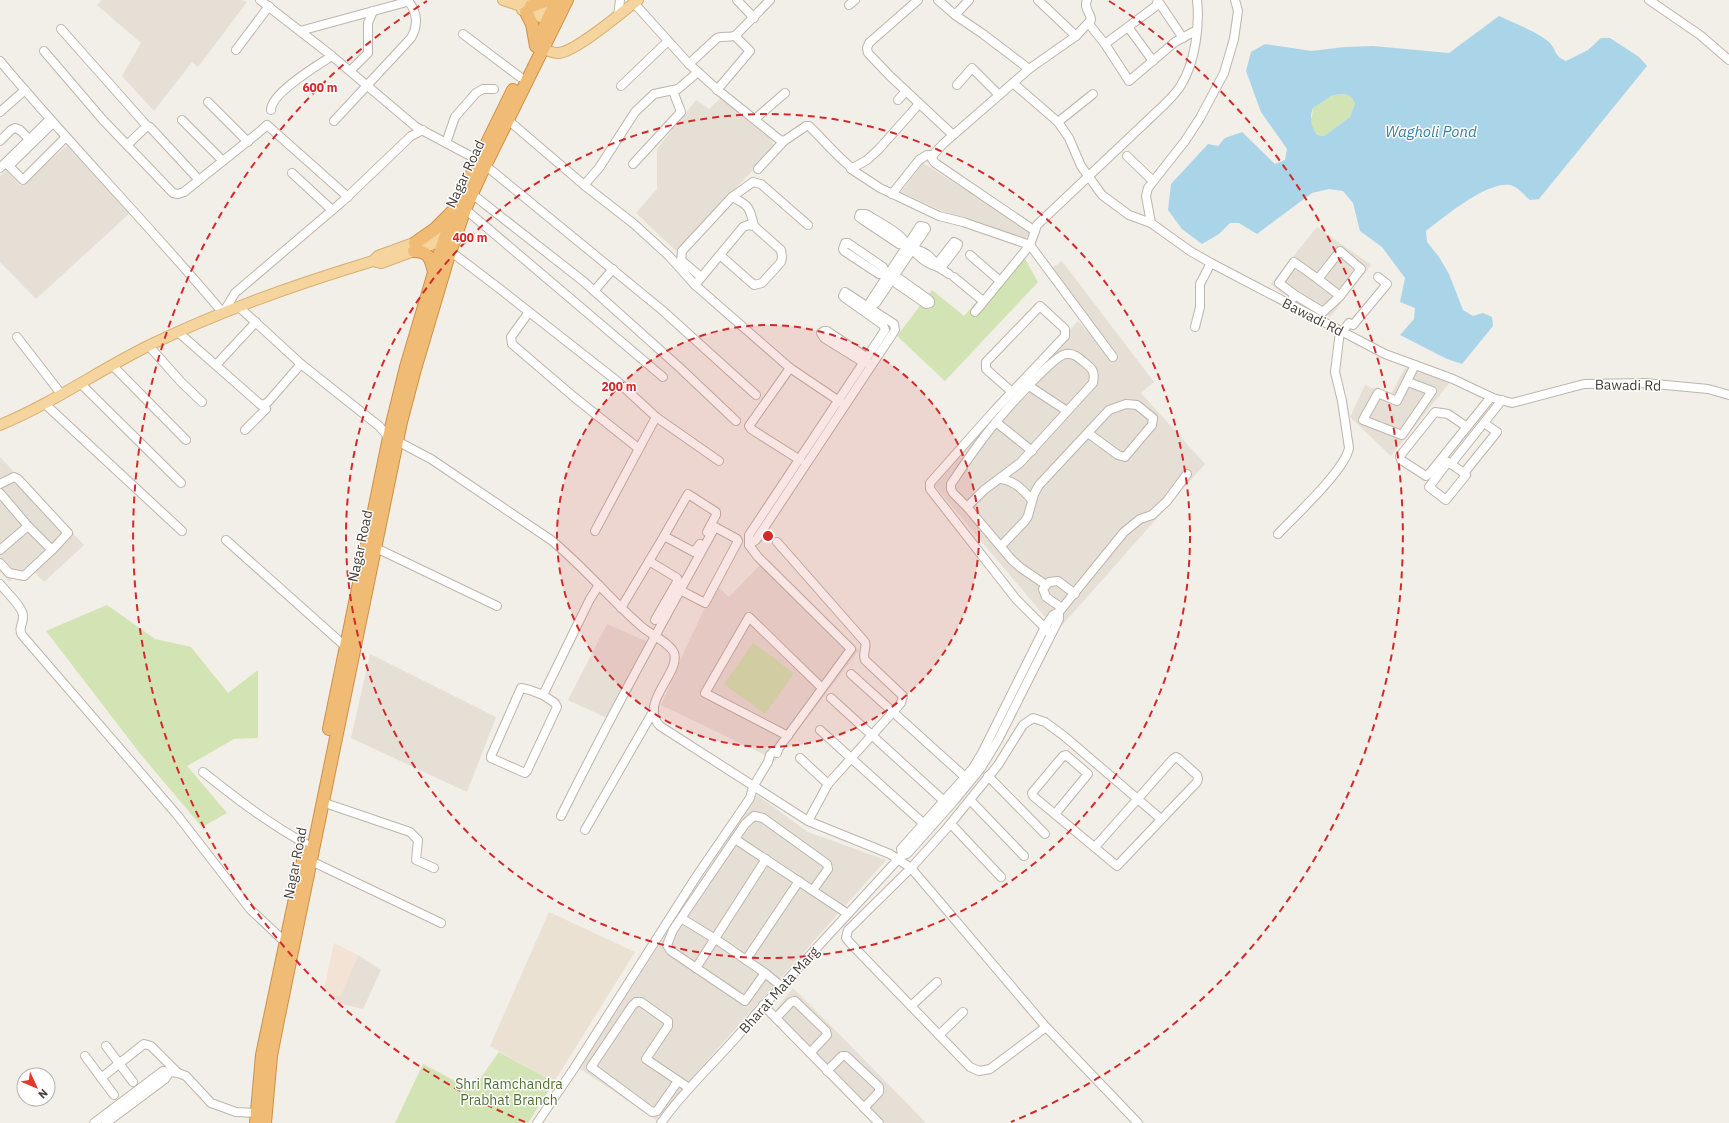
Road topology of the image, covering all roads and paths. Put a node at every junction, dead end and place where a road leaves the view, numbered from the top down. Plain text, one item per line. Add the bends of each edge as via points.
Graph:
1 (408, 0) edge
2 (503, 0) edge
3 (548, 0) edge
4 (557, 0) edge
5 (567, 0) edge
6 (620, 0) edge
7 (737, 0) edge
8 (770, 0) edge
9 (918, 0) edge
10 (938, 0) edge
11 (969, 0) edge
12 (1038, 0) edge
13 (1087, 0) edge
14 (1158, 0) edge
15 (1197, 0) edge
16 (1235, 0) edge
17 (1649, 0) edge
18 (264, 2) edge
19 (636, 2) edge
20 (525, 8) junction
21 (373, 11) junction
22 (954, 15) junction
23 (618, 16) junction
24 (553, 18) junction
25 (754, 18) junction
26 (1089, 24) junction
27 (1128, 27) junction
28 (61, 28) dead end
29 (1197, 30) junction
30 (300, 31) junction
31 (463, 34) dead end
32 (735, 36) junction
33 (1076, 36) junction
34 (1183, 38) junction
35 (668, 41) junction
36 (1105, 44) junction
37 (539, 47) junction
38 (236, 50) dead end
39 (44, 51) dead end
40 (332, 56) junction
41 (1729, 60) edge
42 (0, 61) edge
43 (1153, 61) junction
44 (689, 64) junction
45 (1029, 69) junction
46 (350, 72) junction
47 (698, 72) junction
48 (520, 77) junction
49 (1013, 83) junction
50 (957, 85) dead end
51 (367, 86) junction
52 (621, 86) dead end
53 (494, 89) dead end
54 (25, 90) junction
55 (717, 90) junction
56 (673, 91) junction
57 (906, 91) junction
58 (785, 92) dead end
59 (1093, 94) dead end
60 (1000, 95) junction
61 (898, 100) dead end
62 (208, 102) dead end
63 (919, 104) junction
64 (271, 110) dead end
65 (0, 112) edge
66 (755, 119) junction
67 (52, 120) junction
68 (182, 120) dead end
69 (508, 120) junction
70 (334, 121) dead end
71 (1058, 122) junction
72 (147, 126) junction
73 (423, 130) junction
74 (954, 135) junction
75 (66, 137) junction
76 (29, 139) junction
77 (0, 141) edge
78 (784, 141) junction
79 (248, 142) junction
80 (446, 143) junction
81 (127, 145) junction
82 (933, 155) junction
83 (1127, 156) dead end
84 (223, 161) junction
85 (481, 163) junction
86 (633, 164) dead end
87 (0, 168) edge
88 (852, 168) junction
89 (758, 169) dead end
90 (292, 173) dead end
91 (1089, 176) junction
92 (199, 180) junction
93 (1153, 182) junction
94 (584, 185) junction
95 (472, 194) junction
96 (892, 194) junction
97 (348, 197) junction
98 (732, 197) junction
99 (460, 208) junction
100 (332, 210) junction
101 (1151, 223) junction
102 (808, 225) dead end
103 (754, 226) junction
104 (1035, 231) junction
105 (449, 242) junction
106 (1030, 245) junction
107 (415, 247) junction
108 (909, 247) junction
109 (970, 254) dead end
110 (720, 255) junction
111 (1211, 263) junction
112 (613, 269) junction
113 (434, 273) junction
114 (701, 277) junction
115 (890, 277) junction
116 (1378, 277) dead end
117 (1318, 279) junction
118 (1000, 281) junction
119 (695, 285) junction
120 (594, 291) junction
121 (1295, 295) junction
122 (1340, 296) junction
123 (983, 302) junction
124 (1288, 305) junction
125 (239, 307) junction
126 (868, 310) junction
127 (529, 312) junction
128 (975, 312) dead end
129 (223, 313) junction
130 (256, 322) junction
131 (895, 326) junction
132 (1195, 327) dead end
133 (886, 328) junction
134 (178, 332) junction
135 (1341, 332) junction
136 (17, 337) dead end
137 (149, 346) junction
138 (1113, 357) dead end
139 (868, 363) junction
140 (302, 364) junction
141 (216, 365) junction
142 (1415, 365) junction
143 (113, 366) junction
144 (790, 368) junction
145 (663, 377) dead end
146 (1408, 382) junction
147 (81, 384) junction
148 (1029, 386) junction
149 (1012, 392) junction
150 (62, 395) junction
151 (756, 395) dead end
152 (1729, 395) edge
153 (1491, 397) junction
154 (1502, 400) junction
155 (202, 402) dead end
156 (842, 403) junction
157 (45, 404) junction
158 (263, 405) junction
159 (1067, 411) junction
160 (656, 417) junction
161 (736, 421) dead end
162 (996, 422) junction
163 (1484, 423) junction
164 (0, 425) edge
165 (1467, 427) junction
166 (245, 430) dead end
167 (1088, 433) junction
168 (186, 440) dead end
169 (393, 443) junction
170 (638, 448) junction
171 (1032, 451) junction
172 (719, 461) dead end
173 (1451, 464) junction
174 (800, 465) junction
175 (1464, 473) junction
176 (1187, 474) dead end
177 (1001, 479) junction
178 (181, 483) dead end
179 (0, 484) edge
180 (0, 493) edge
181 (1032, 500) junction
182 (967, 507) junction
183 (28, 526) junction
184 (182, 530) dead end
185 (595, 531) dead end
186 (374, 532) junction
187 (1278, 534) dead end
188 (664, 536) junction
189 (226, 540) dead end
190 (777, 542) dead end
191 (1001, 546) junction
192 (376, 548) junction
193 (0, 550) edge
194 (52, 550) junction
195 (649, 561) junction
196 (0, 563) edge
197 (0, 584) edge
198 (599, 585) junction
199 (1046, 585) junction
200 (680, 590) junction
201 (1075, 594) junction
202 (497, 606) dead end
203 (621, 608) junction
204 (1061, 610) junction
205 (655, 620) dead end
206 (1047, 632) junction
207 (656, 637) junction
208 (346, 646) junction
209 (851, 674) dead end
210 (822, 688) junction
211 (543, 695) junction
212 (831, 698) dead end
213 (654, 710) junction
214 (892, 712) junction
215 (820, 730) dead end
216 (872, 734) junction
217 (788, 736) junction
218 (800, 758) dead end
219 (851, 759) junction
220 (1091, 760) junction
221 (1083, 770) junction
222 (203, 772) dead end
223 (988, 776) junction
224 (965, 777) junction
225 (828, 784) junction
226 (753, 787) junction
227 (970, 800) junction
228 (1138, 800) junction
229 (944, 801) junction
230 (322, 802) junction
231 (1055, 814) junction
232 (561, 816) dead end
233 (1161, 819) junction
234 (808, 821) junction
235 (924, 824) junction
236 (951, 824) junction
237 (585, 830) dead end
238 (1045, 834) dead end
239 (735, 839) junction
240 (306, 844) junction
241 (1095, 847) junction
242 (1024, 856) dead end
243 (900, 857) junction
244 (766, 859) junction
245 (311, 861) junction
246 (434, 868) dead end
247 (911, 868) junction
248 (1001, 877) dead end
249 (799, 881) junction
250 (813, 890) junction
251 (848, 914) junction
252 (681, 918) junction
253 (441, 922) dead end
254 (714, 938) junction
255 (285, 942) junction
256 (746, 960) junction
257 (696, 968) junction
258 (765, 973) junction
259 (937, 982) dead end
260 (781, 986) junction
261 (763, 1005) junction
262 (911, 1006) junction
263 (963, 1012) dead end
264 (776, 1018) junction
265 (1046, 1027) junction
266 (939, 1035) junction
267 (106, 1046) dead end
268 (810, 1053) junction
269 (85, 1056) dead end
270 (119, 1063) junction
271 (827, 1071) junction
272 (178, 1073) junction
273 (101, 1078) junction
274 (678, 1081) junction
275 (133, 1082) dead end
276 (689, 1088) junction
277 (114, 1095) dead end
278 (864, 1108) junction
279 (118, 1109) junction
280 (256, 1118) edge
281 (94, 1123) edge
282 (106, 1123) edge
283 (265, 1123) edge
284 (538, 1123) edge
285 (661, 1123) edge
286 (879, 1123) edge
287 (1138, 1123) edge

1 - 21 street
1 - 51 street via 414,7 415,32
2 - 20 main road
3 - 20 highway
4 - 24 highway, Nagar Road
5 - 24 highway, Nagar Road
6 - 23 street
7 - 25 street
8 - 25 street
9 - 57 street via 884,28 867,48 868,53
10 - 22 street
11 - 22 street
12 - 33 street
13 - 26 street via 1086,8 1091,16
14 - 27 street via 1156,6
14 - 34 street
15 - 29 street
16 - 93 street via 1238,11 1234,39 1224,73 1200,118
17 - 41 street via 1700,35
18 - 30 street
18 - 38 street
19 - 23 main road
19 - 35 street
20 - 24 main road
20 - 37 highway
21 - 30 street
21 - 46 street via 368,23 368,53
22 - 45 street via 984,34
23 - 37 main road via 571,49 558,54
24 - 37 highway, Nagar Road
25 - 32 street
26 - 33 street
26 - 36 street
27 - 36 street
27 - 43 street
28 - 72 street
29 - 34 street
29 - 91 street via 1192,59 1182,84 1165,104
30 - 40 street
31 - 48 street
32 - 44 street via 717,38
32 - 55 street via 750,51
33 - 45 street
34 - 43 street
35 - 44 street
35 - 52 street
36 - 43 street via 1130,81
37 - 48 highway, Nagar Road
37 - 69 highway, Nagar Road
39 - 81 street
40 - 46 street
40 - 64 street via 294,80 272,104
42 - 54 street
44 - 47 street
45 - 49 street
46 - 51 street
47 - 55 street
47 - 56 street
48 - 85 highway, Nagar Road
49 - 60 street
49 - 71 street, Bawadi Rd
50 - 60 street via 972,68
51 - 70 street
51 - 73 street
53 - 80 street via 482,89 476,93 455,118
54 - 65 street
54 - 67 street
55 - 66 street
56 - 86 street via 681,112
56 - 94 street via 654,94 635,112 599,168
57 - 61 street
57 - 63 street
58 - 66 street
59 - 71 street
60 - 74 street
62 - 79 street
63 - 74 street
63 - 88 street via 867,160
66 - 78 street
67 - 75 street
67 - 75 street via 9,166 23,180
67 - 76 street
68 - 84 street
69 - 85 highway, Nagar Road
69 - 94 street
71 - 91 street, Bawadi Rd
72 - 81 street
72 - 92 street
73 - 80 street
73 - 97 street via 411,136
74 - 82 street
75 - 129 street via 174,255
76 - 77 street via 16,128
76 - 87 street
78 - 88 street via 808,126
78 - 89 street
79 - 84 street
79 - 97 street via 267,125
80 - 85 street
81 - 92 street via 174,193 181,193
82 - 96 street via 927,155 919,160
82 - 104 street via 935,163
83 - 93 street
84 - 92 street
85 - 95 highway, Nagar Road
85 - 99 highway, Nagar Road
85 - 112 street
88 - 96 street via 851,170
90 - 100 street
91 - 101 street, Bawadi Rd via 1102,195 1123,211 1136,219
91 - 104 street via 1037,225
93 - 101 street via 1146,196
94 - 119 street via 634,224 669,256
95 - 99 highway, Nagar Road
95 - 120 street
96 - 106 street via 939,216
97 - 100 street
98 - 102 street via 752,182 756,182
98 - 103 street via 751,210
98 - 114 street via 682,251 681,260
99 - 105 highway, Nagar Road
99 - 107 highway
99 - 145 street
100 - 129 street via 235,293
101 - 111 street, Bawadi Rd via 1190,252
103 - 110 street via 742,227
103 - 110 street via 781,250 782,257 781,262 762,283 754,285
104 - 106 street
105 - 107 main road
105 - 113 highway, Nagar Road
105 - 127 street
105 - 169 highway, Nagar Road
106 - 118 street
106 - 138 street
107 - 113 highway via 428,254
107 - 125 main road via 378,256 374,261
108 - 108 street via 899,244 863,220 859,217 860,214 868,215 901,238
108 - 115 street
108 - 123 street via 933,258 938,267
109 - 118 street
110 - 114 street
111 - 124 street, Bawadi Rd
111 - 132 street via 1200,284 1200,307
112 - 120 street
112 - 151 street
113 - 169 highway, Nagar Road via 406,367
114 - 119 street
115 - 115 street via 879,274 844,251 845,243 883,267
115 - 126 street via 870,302
116 - 135 street via 1387,284 1353,325 1349,323
117 - 121 street via 1294,262 1279,283
117 - 122 street
117 - 122 street via 1340,251 1362,269
118 - 123 street
119 - 144 street
120 - 161 street
121 - 122 street via 1323,312
121 - 124 street
123 - 128 street
124 - 135 street, Bawadi Rd
125 - 129 main road
125 - 130 street
126 - 131 street
126 - 133 street
127 - 160 street via 616,381
127 - 170 street via 511,337 512,344
129 - 134 main road
130 - 140 street
130 - 141 street
131 - 133 street
131 - 139 street via 893,334
133 - 139 street
134 - 137 main road
134 - 141 street
135 - 142 street, Bawadi Rd via 1384,354
135 - 187 street via 1335,372 1342,401 1347,456 1333,475
136 - 150 street
137 - 143 main road
137 - 155 street
139 - 139 street via 860,361 824,338 821,333 827,331 863,356
139 - 156 street
140 - 158 street
140 - 169 street via 379,426
141 - 158 street
142 - 146 street
142 - 153 street, Bawadi Rd
143 - 147 main road
143 - 168 street
144 - 156 street
144 - 174 street via 749,426
146 - 146 street via 1397,401 1378,393 1363,420 1402,435 1432,391
147 - 150 main road
147 - 178 street
148 - 159 street
148 - 159 street via 1057,357 1075,354 1093,369 1095,374 1093,383
148 - 162 street
149 - 149 street via 986,369 986,362 1037,307 1042,307 1065,329 1065,336
149 - 206 street via 930,483 930,489 1003,583
150 - 157 main road
152 - 154 street, Bawadi Rd via 1708,389 1645,382 1584,384 1512,403
153 - 154 street, Bawadi Rd
153 - 165 street
154 - 163 street
156 - 174 street
157 - 164 main road
157 - 184 street
158 - 166 street via 266,409
159 - 171 street
160 - 170 street
160 - 172 street
162 - 171 street
162 - 182 street via 952,484 953,493
163 - 173 street
163 - 175 street via 1497,432
165 - 165 street via 1426,476 1401,460 1400,456 1435,412 1448,414
167 - 167 street via 1118,455 1125,457 1152,425 1153,418 1137,405 1126,404 1109,410
167 - 181 street via 1039,485
169 - 186 highway, Nagar Road
169 - 198 street via 412,448 435,462 550,540
170 - 185 street
171 - 177 street
173 - 175 street
173 - 175 street via 1448,462 1429,487 1446,500 1466,475
174 - 210 street via 763,521 756,540 749,544 758,557 851,649
176 - 201 street via 1167,501 1152,515 1140,519 1124,532
177 - 181 street via 1010,480
177 - 182 street via 984,490
179 - 194 street via 14,477 18,479 68,533
180 - 183 street
181 - 191 street via 1025,521
182 - 191 street
183 - 193 street
183 - 194 street
186 - 192 highway, Nagar Road
186 - 208 highway, Nagar Road
188 - 188 street via 688,494 716,512 694,552
188 - 195 street
189 - 208 street
190 - 214 street via 865,642 865,660 903,696 901,703
191 - 199 street via 1021,568
192 - 202 street
192 - 230 highway, Nagar Road
194 - 196 street via 24,576 9,573
195 - 203 street
195 - 205 street via 678,580
197 - 255 street via 22,610 22,635 178,816 250,909
198 - 203 street
198 - 211 street
199 - 201 street via 1058,581
199 - 204 street via 1043,589 1046,597
200 - 200 street via 705,604 737,539 715,527
200 - 207 street
201 - 204 street
203 - 207 street
204 - 206 street via 1053,615
206 - 224 street via 982,753
206 - 243 street via 998,740 981,768 907,854
207 - 213 street via 670,646 674,662
207 - 232 street via 608,721
208 - 240 highway, Nagar Road
209 - 214 street
210 - 217 street
210 - 217 street via 749,617 705,692
211 - 211 street via 557,707 527,771 525,773 491,758 521,688
212 - 216 street
213 - 226 street via 655,720 660,726
213 - 237 street
214 - 216 street
214 - 224 street
215 - 219 street
216 - 219 street
216 - 229 street
217 - 226 street
218 - 225 street
219 - 225 street
219 - 235 street
220 - 221 street
220 - 223 street via 1045,722 1033,718 1023,725
220 - 228 street
221 - 231 street via 1088,774
221 - 231 street via 1069,757 1063,756 1032,793
222 - 240 street via 249,809
223 - 227 street
223 - 238 street
224 - 229 street
225 - 234 street
226 - 234 street
226 - 284 street via 750,798 696,877
227 - 236 street
227 - 242 street
228 - 233 street
228 - 233 street via 1173,758 1178,758 1198,779
228 - 241 street
229 - 235 street
230 - 245 highway, Nagar Road
230 - 246 street via 410,832 418,840 416,860
231 - 241 street
233 - 241 street via 1117,866
234 - 243 street
235 - 243 street via 901,849
236 - 247 street
236 - 248 street
239 - 244 street
239 - 250 street via 749,819 754,816 764,818 827,864 828,870
239 - 252 street
240 - 255 highway, Nagar Road
243 - 247 street
243 - 251 street, Bharat Mata Marg
244 - 249 street
244 - 254 street
245 - 253 street
245 - 283 highway, Nagar Road via 271,1056
247 - 262 street via 848,930 846,938
247 - 265 street
249 - 250 street
249 - 256 street
250 - 251 street
251 - 260 street, Bharat Mata Marg
252 - 254 street
252 - 257 street via 667,945 671,951
254 - 256 street
254 - 257 street
255 - 280 highway, Nagar Road via 262,1055
256 - 258 street
257 - 258 street via 745,1001
258 - 260 street
259 - 262 street
260 - 261 street, Bharat Mata Marg
261 - 264 street
261 - 276 street, Bharat Mata Marg via 739,1036
262 - 266 street
263 - 266 street
264 - 268 street
264 - 268 street via 795,1001 826,1031 827,1036
265 - 266 street via 990,1069 979,1071 970,1067
265 - 287 street
267 - 270 street
268 - 271 street
269 - 273 street
270 - 272 street via 144,1044 148,1044
270 - 273 street
270 - 275 street
271 - 278 street
271 - 278 street via 842,1056 846,1056 879,1087 879,1092
272 - 279 street via 169,1073 165,1079
272 - 280 street via 186,1076 212,1103
273 - 277 street
274 - 274 street via 657,1110 652,1112 592,1070 592,1064 636,1002 641,1002 668,1022 668,1026 646,1059
274 - 276 street
276 - 285 street, Bharat Mata Marg
278 - 286 street
279 - 281 street
279 - 282 street

